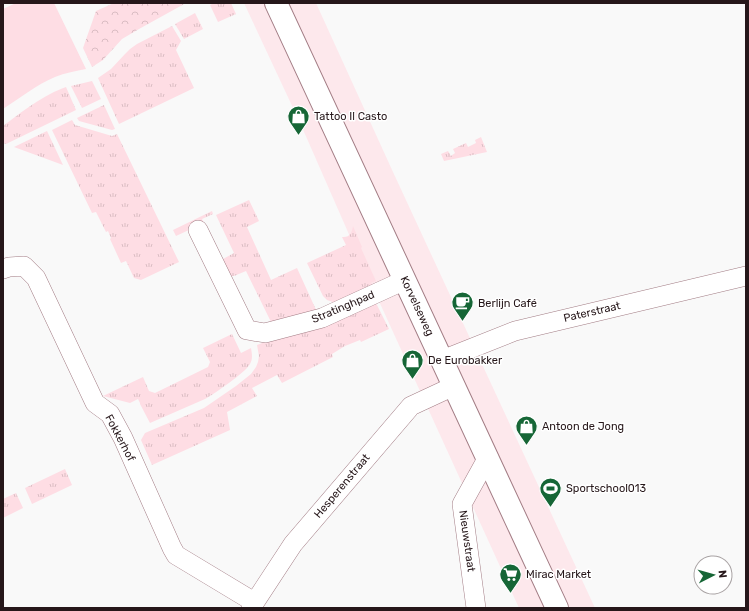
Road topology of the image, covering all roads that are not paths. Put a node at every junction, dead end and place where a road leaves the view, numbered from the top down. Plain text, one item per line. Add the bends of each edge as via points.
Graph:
1 (276, 3) edge
2 (198, 230) dead end
3 (3, 269) edge
4 (746, 276) edge
5 (404, 280) junction
6 (442, 360) junction
7 (454, 386) junction
8 (488, 457) junction
9 (252, 605) edge
10 (476, 608) edge
11 (557, 608) edge

1 - 5 street, Korvelseweg
2 - 5 street, Stratinghpad via 247,330 265,333 322,318
3 - 9 street, Fokkerhof via 24,266 36,278 95,403 110,414 123,438 176,555
4 - 6 street, Paterstraat via 515,331
5 - 6 street, Korvelseweg
6 - 7 street, Korvelseweg
7 - 8 street, Korvelseweg
7 - 9 street, Hesperenstraat via 410,406 293,544
8 - 10 street, Nieuwstraat via 462,504
8 - 11 street, Korvelseweg

